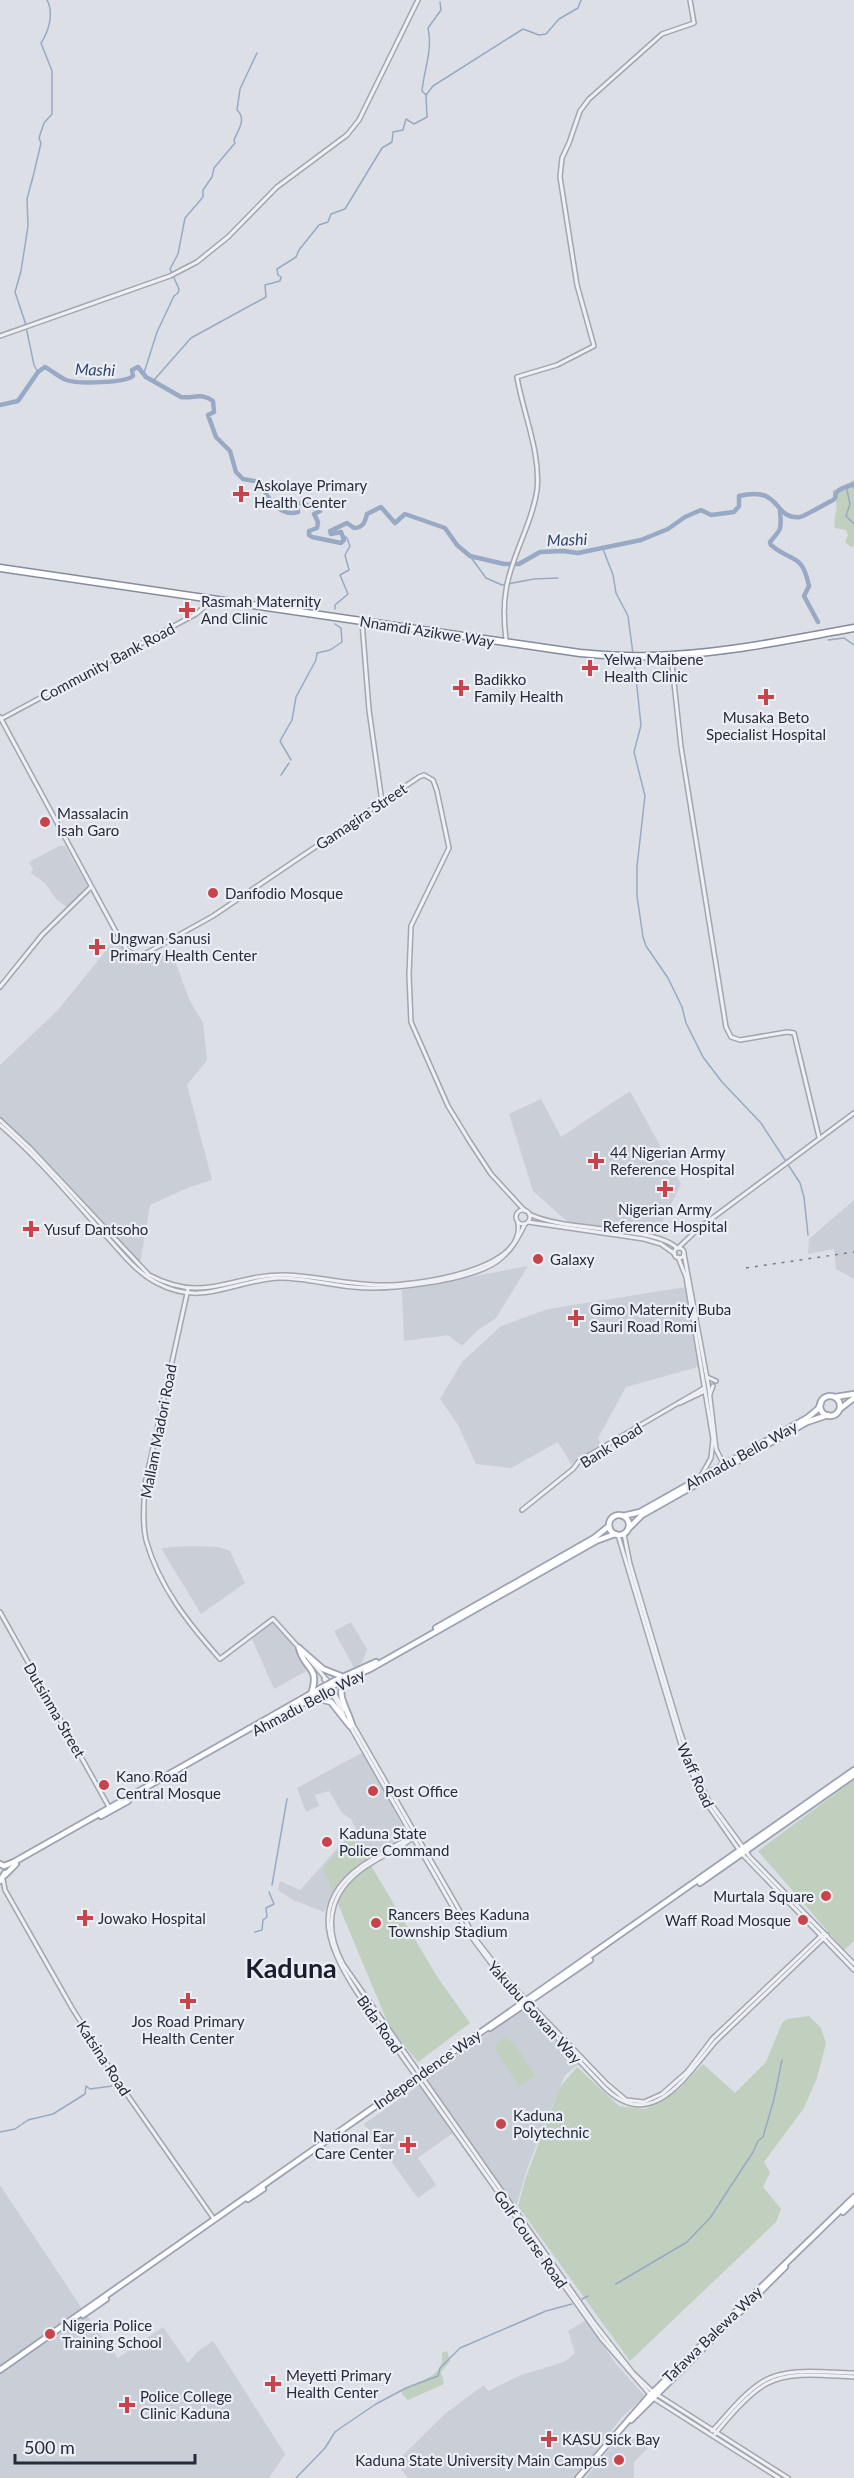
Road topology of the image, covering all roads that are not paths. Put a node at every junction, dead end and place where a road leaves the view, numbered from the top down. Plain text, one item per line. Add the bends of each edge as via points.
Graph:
1 (418, 0) edge
2 (690, 0) edge
3 (0, 336) edge
4 (0, 566) edge
5 (206, 598) junction
6 (362, 620) junction
7 (854, 626) edge
8 (506, 640) junction
9 (671, 653) junction
10 (0, 718) edge
11 (382, 801) junction
12 (91, 887) junction
13 (0, 987) edge
14 (854, 1113) edge
15 (0, 1120) edge
16 (0, 1125) edge
17 (819, 1137) junction
18 (513, 1198) junction
19 (525, 1210) junction
20 (517, 1212) junction
21 (529, 1214) junction
22 (518, 1222) junction
23 (526, 1223) junction
24 (687, 1240) junction
25 (678, 1248) junction
26 (684, 1253) junction
27 (676, 1256) junction
28 (188, 1289) junction
29 (187, 1294) junction
30 (705, 1378) junction
31 (716, 1381) dead end
32 (713, 1386) dead end
33 (705, 1389) junction
34 (699, 1393) junction
35 (854, 1396) edge
36 (708, 1397) junction
37 (835, 1397) junction
38 (821, 1403) junction
39 (839, 1410) junction
40 (828, 1415) junction
41 (730, 1461) junction
42 (697, 1480) junction
43 (522, 1510) dead end
44 (623, 1516) junction
45 (609, 1526) junction
46 (629, 1528) junction
47 (624, 1534) junction
48 (616, 1535) junction
49 (0, 1612) edge
50 (273, 1619) joint
51 (299, 1648) junction
52 (345, 1678) junction
53 (312, 1696) junction
54 (351, 1725) junction
55 (687, 1757) junction
56 (854, 1770) edge
57 (854, 1775) edge
58 (110, 1808) junction
59 (414, 1836) junction
60 (742, 1849) junction
61 (748, 1858) junction
62 (0, 1864) edge
63 (2, 1880) edge
64 (5, 1890) junction
65 (818, 1932) junction
66 (824, 1935) junction
67 (818, 1941) junction
68 (828, 1942) junction
69 (854, 1964) edge
70 (854, 1970) edge
71 (526, 2002) junction
72 (418, 2077) junction
73 (854, 2197) edge
74 (854, 2201) edge
75 (214, 2219) junction
76 (0, 2372) edge
77 (854, 2375) edge
78 (653, 2395) junction
79 (714, 2432) junction
80 (579, 2478) edge
81 (779, 2478) edge
82 (788, 2478) edge

1 - 3 street via 359,120 346,135 277,188 216,248 176,273
2 - 8 street via 694,23 662,34 589,99 579,111 562,158 560,177 576,285 594,346 557,365 517,376 537,481 533,508 507,582
4 - 5 highway, Nnamdi Azikwe Way
4 - 6 highway, Nnamdi Azikwe Way
5 - 6 highway, Nnamdi Azikwe Way
5 - 10 street, Community Bank Road via 196,614
6 - 8 highway, Nnamdi Azikwe Way
6 - 9 highway, Nnamdi Azikwe Way via 580,653
6 - 11 street
7 - 9 highway, Nnamdi Azikwe Way
8 - 9 highway, Nnamdi Azikwe Way via 602,652
9 - 17 street via 681,747 726,1028 740,1040 794,1033
10 - 12 street, Gamagira Street
11 - 12 street, Gamagira Street via 213,916 141,956 128,952
11 - 18 street, Gamagira Street via 424,775 433,780 437,791 449,848 411,926 411,1022 448,1106 491,1174
12 - 13 street via 42,935
14 - 17 street
15 - 28 street via 148,1275
16 - 29 street via 135,1266 156,1283
17 - 24 street
18 - 19 street, Gamagira Street
18 - 20 street, Gamagira Street
19 - 20 street
19 - 21 street
20 - 22 street
21 - 23 street
21 - 25 street via 557,1223 655,1237
22 - 23 street
22 - 28 street via 517,1233 504,1253 488,1265 466,1272 384,1285 271,1275
23 - 27 street via 644,1239 661,1244
23 - 29 street via 514,1244 494,1264 442,1280 384,1289 278,1278
24 - 25 street
24 - 26 street
25 - 26 street
25 - 27 street
26 - 27 street
26 - 30 street
27 - 30 street via 686,1275
28 - 29 street, Mallam Madori Road
29 - 50 street, Mallam Madori Road via 145,1484 147,1542 168,1592 220,1659
30 - 31 street
30 - 33 street
30 - 34 street
30 - 36 street
32 - 36 street
33 - 34 street, Bank Road
33 - 36 street
34 - 36 street
34 - 43 street, Bank Road via 579,1461
35 - 37 main road
35 - 39 main road
36 - 41 street via 717,1452 722,1461
36 - 42 street via 712,1452 708,1466
37 - 38 main road via 826,1397
37 - 39 main road
38 - 40 main road via 822,1411
38 - 41 main road, Ahmadu Bello Way via 807,1418
39 - 40 main road
40 - 46 main road, Ahmadu Bello Way via 807,1422 642,1515
41 - 42 main road, Ahmadu Bello Way
42 - 44 main road, Ahmadu Bello Way via 640,1512
44 - 45 main road via 613,1517
44 - 46 main road
45 - 48 main road
45 - 52 main road, Ahmadu Bello Way
46 - 47 main road
47 - 48 main road
47 - 55 street, Waff Road
48 - 52 main road, Ahmadu Bello Way via 596,1541 370,1669
48 - 55 street, Waff Road
49 - 58 street, Dutsinma Street
50 - 51 street, Yakubu Gowan Way
51 - 52 main road via 323,1669
51 - 53 main road via 314,1671
51 - 54 street, Yakubu Gowan Way via 322,1675
52 - 53 main road, Ahmadu Bello Way, bridge
52 - 54 main road via 340,1695
53 - 54 main road via 332,1702
53 - 58 main road, Ahmadu Bello Way
53 - 63 main road, Ahmadu Bello Way via 15,1865
54 - 59 street, Yakubu Gowan Way
55 - 60 street, Waff Road via 705,1801
56 - 60 main road, Independence Way
57 - 60 main road, Independence Way
58 - 62 main road, Ahmadu Bello Way via 14,1862
59 - 71 street, Yakubu Gowan Way via 464,1927 491,1966
59 - 72 street, Bida Road via 362,1865 349,1877 334,1896 327,1923 332,1949 341,1965
60 - 61 main road
60 - 61 main road
60 - 71 main road, Independence Way
61 - 65 street
61 - 66 street
62 - 63 main road via 5,1870
63 - 64 street, Katsina Road
63 - 64 street, Katsina Road
64 - 75 street, Katsina Road via 72,2008
65 - 66 street
65 - 67 street
66 - 67 street, Yakubu Gowan Way
66 - 68 street
66 - 69 street
67 - 68 street
67 - 71 street, Yakubu Gowan Way via 716,2041 689,2074 659,2100 644,2106 625,2104 608,2092
68 - 70 street
71 - 72 main road, Independence Way
72 - 75 main road, Independence Way
72 - 76 main road, Independence Way
72 - 78 street, Golf Course Road via 602,2337
73 - 78 main road, Tafawa Balewa Way
74 - 78 main road, Tafawa Balewa Way
75 - 76 main road, Independence Way
77 - 79 street via 791,2372 763,2381
78 - 79 street
78 - 80 main road, Tafawa Balewa Way
78 - 81 street
79 - 82 street

